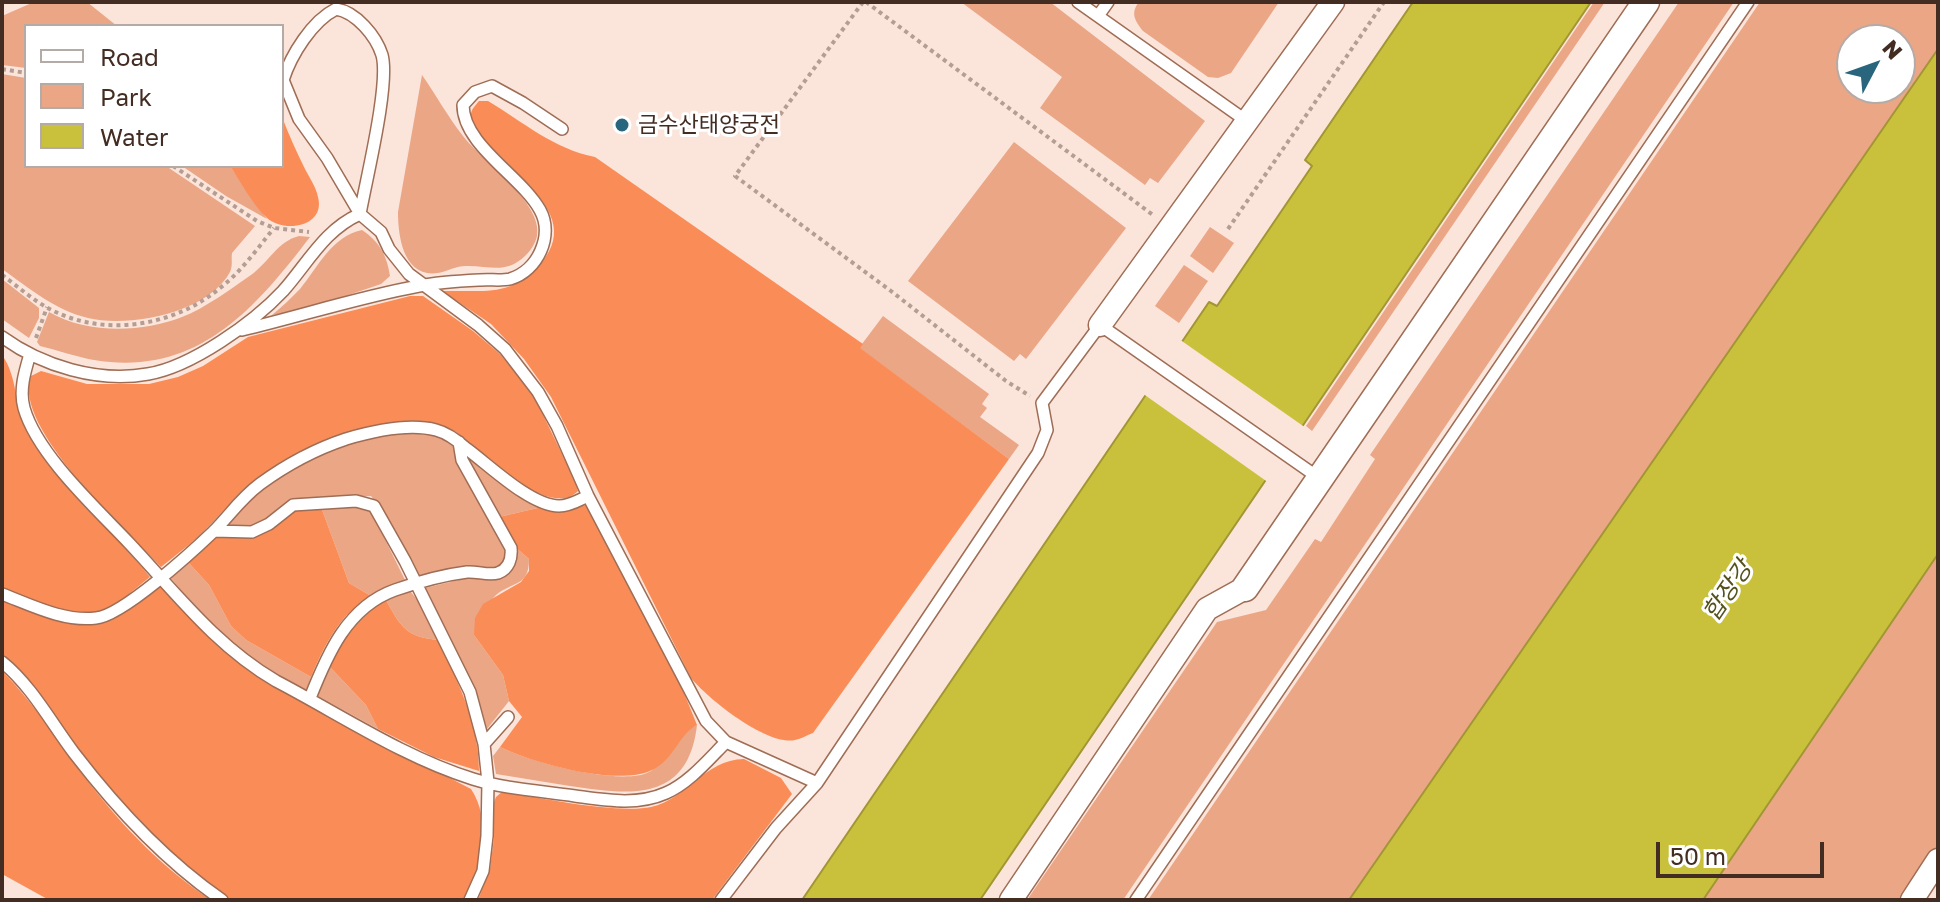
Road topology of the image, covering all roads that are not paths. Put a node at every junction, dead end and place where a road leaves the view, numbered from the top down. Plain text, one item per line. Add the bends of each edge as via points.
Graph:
1 (1078, 2) edge
2 (1108, 2) edge
3 (1333, 2) edge
4 (1646, 2) edge
5 (1748, 2) edge
6 (1098, 16) junction
7 (284, 77) edge
8 (284, 82) edge
9 (1248, 122) junction
10 (562, 129) dead end
11 (360, 214) junction
12 (422, 285) junction
13 (1100, 325) junction
14 (237, 331) junction
15 (2, 337) edge
16 (30, 354) junction
17 (459, 442) junction
18 (1319, 478) junction
19 (588, 496) junction
20 (214, 531) junction
21 (160, 577) junction
22 (416, 584) junction
23 (1245, 588) joint
24 (2, 594) edge
25 (2, 662) edge
26 (310, 698) junction
27 (508, 717) dead end
28 (726, 742) junction
29 (484, 744) junction
30 (488, 782) junction
31 (817, 783) junction
32 (1938, 860) edge
33 (222, 900) edge
34 (470, 900) edge
35 (721, 900) edge
36 (1011, 900) edge
37 (1136, 900) edge
38 (1912, 900) edge

1 - 6 lane
2 - 6 lane
3 - 9 street
4 - 18 street
5 - 37 lane
6 - 9 lane
7 - 11 lane via 318,22 336,9 363,25 382,56 384,83
8 - 11 lane via 299,119
9 - 13 street
10 - 12 lane via 492,86 475,92 463,105 463,119 477,140 541,211 546,233 540,254 510,279
11 - 12 lane
11 - 14 lane via 341,223 282,292
12 - 14 lane
12 - 19 lane via 505,349 538,392
13 - 18 lane
13 - 31 lane via 1042,403 1047,430 1038,453
14 - 16 lane via 194,358 149,374 103,376
15 - 16 lane
16 - 21 lane via 23,406 33,430 63,472
17 - 19 lane via 543,502 568,505
17 - 20 lane via 439,430 422,428 348,439 313,452 260,484
17 - 22 lane via 462,460 512,558 498,573 470,571
18 - 23 street
19 - 28 lane via 706,721
20 - 21 lane
20 - 22 lane via 252,532 293,505 366,502 374,506
21 - 24 lane via 98,618 68,617
21 - 26 lane via 224,645 255,669
22 - 26 lane via 365,606 332,648
22 - 29 lane via 470,692
23 - 36 street via 1207,609
25 - 33 lane via 132,823 186,876
26 - 30 lane via 426,762
27 - 29 lane
28 - 30 lane via 668,793 647,799 617,801
28 - 31 lane
29 - 30 lane
30 - 34 lane via 483,871
31 - 35 lane
32 - 38 street

